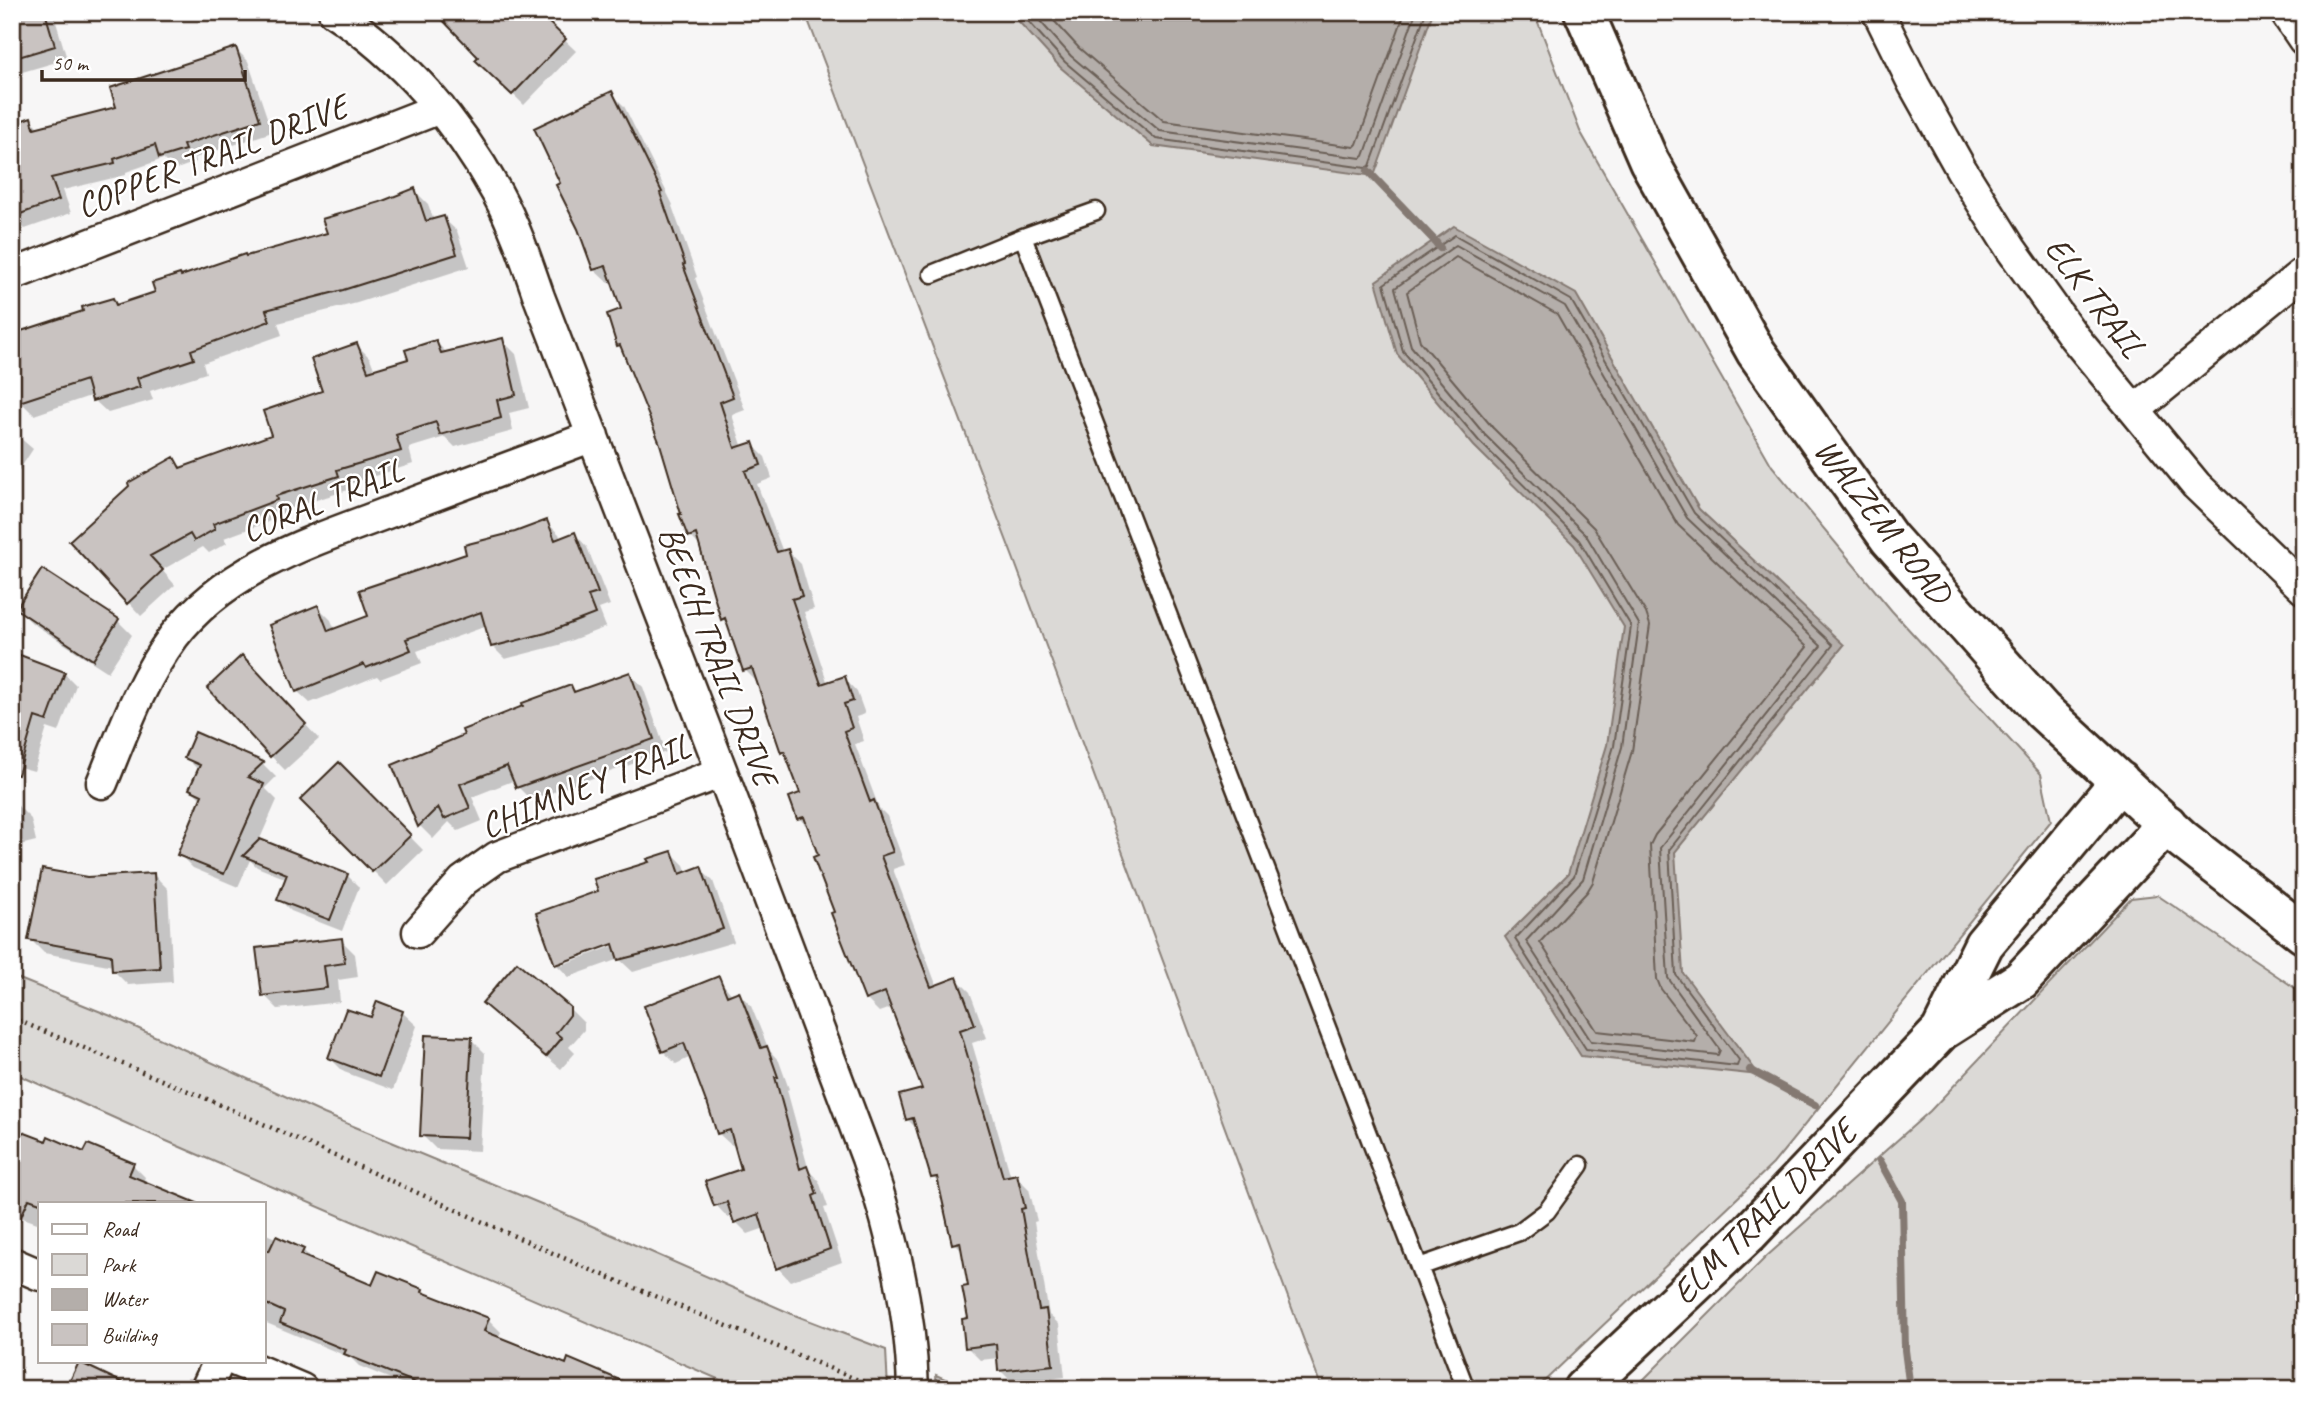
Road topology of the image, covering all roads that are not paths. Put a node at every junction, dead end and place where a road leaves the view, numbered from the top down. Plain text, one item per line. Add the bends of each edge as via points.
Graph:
1 (334, 12) edge
2 (1584, 12) edge
3 (1878, 12) edge
4 (2285, 12) edge
5 (2304, 40) edge
6 (440, 108) junction
7 (1096, 211) dead end
8 (1023, 237) junction
9 (2304, 272) edge
10 (932, 274) dead end
11 (12, 275) edge
12 (2135, 410) junction
13 (593, 436) junction
14 (2304, 589) edge
15 (722, 772) junction
16 (2119, 781) junction
17 (102, 783) dead end
18 (2167, 824) junction
19 (418, 932) dead end
20 (2304, 934) edge
21 (1941, 1031) junction
22 (1580, 1165) dead end
23 (12, 1263) edge
24 (1419, 1267) junction
25 (38, 1274) edge
26 (219, 1362) edge
27 (238, 1362) edge
28 (206, 1389) edge
29 (302, 1389) edge
30 (913, 1389) edge
31 (1466, 1389) edge
32 (1583, 1389) edge

1 - 6 street, BEECH TRAIL DRIVE via 393,60
2 - 16 main road, WALZEM ROAD via 1649,161 1756,352 1889,538 2042,710
3 - 12 street, ELK TRAIL via 1961,169 2011,249 2074,337
4 - 5 street
6 - 11 street, COPPER TRAIL DRIVE
6 - 13 street, BEECH TRAIL DRIVE via 498,195 521,244
7 - 8 lane
8 - 10 lane
8 - 24 lane
9 - 12 street
12 - 14 street, ELK TRAIL via 2196,485
13 - 15 street, BEECH TRAIL DRIVE
13 - 17 street, CORAL TRAIL via 295,548 242,575 196,612 159,658
15 - 19 street, CHIMNEY TRAIL via 497,857 463,881
15 - 30 street, BEECH TRAIL DRIVE via 883,1203 901,1278
16 - 18 main road, WALZEM ROAD
16 - 21 main road, ELM TRAIL DRIVE via 1984,944
18 - 20 main road, WALZEM ROAD
18 - 21 main road, ELM TRAIL DRIVE via 2021,980
21 - 32 main road, ELM TRAIL DRIVE via 1749,1233
22 - 24 lane via 1547,1211 1520,1232
23 - 25 street
24 - 31 lane
26 - 28 street
27 - 29 street

